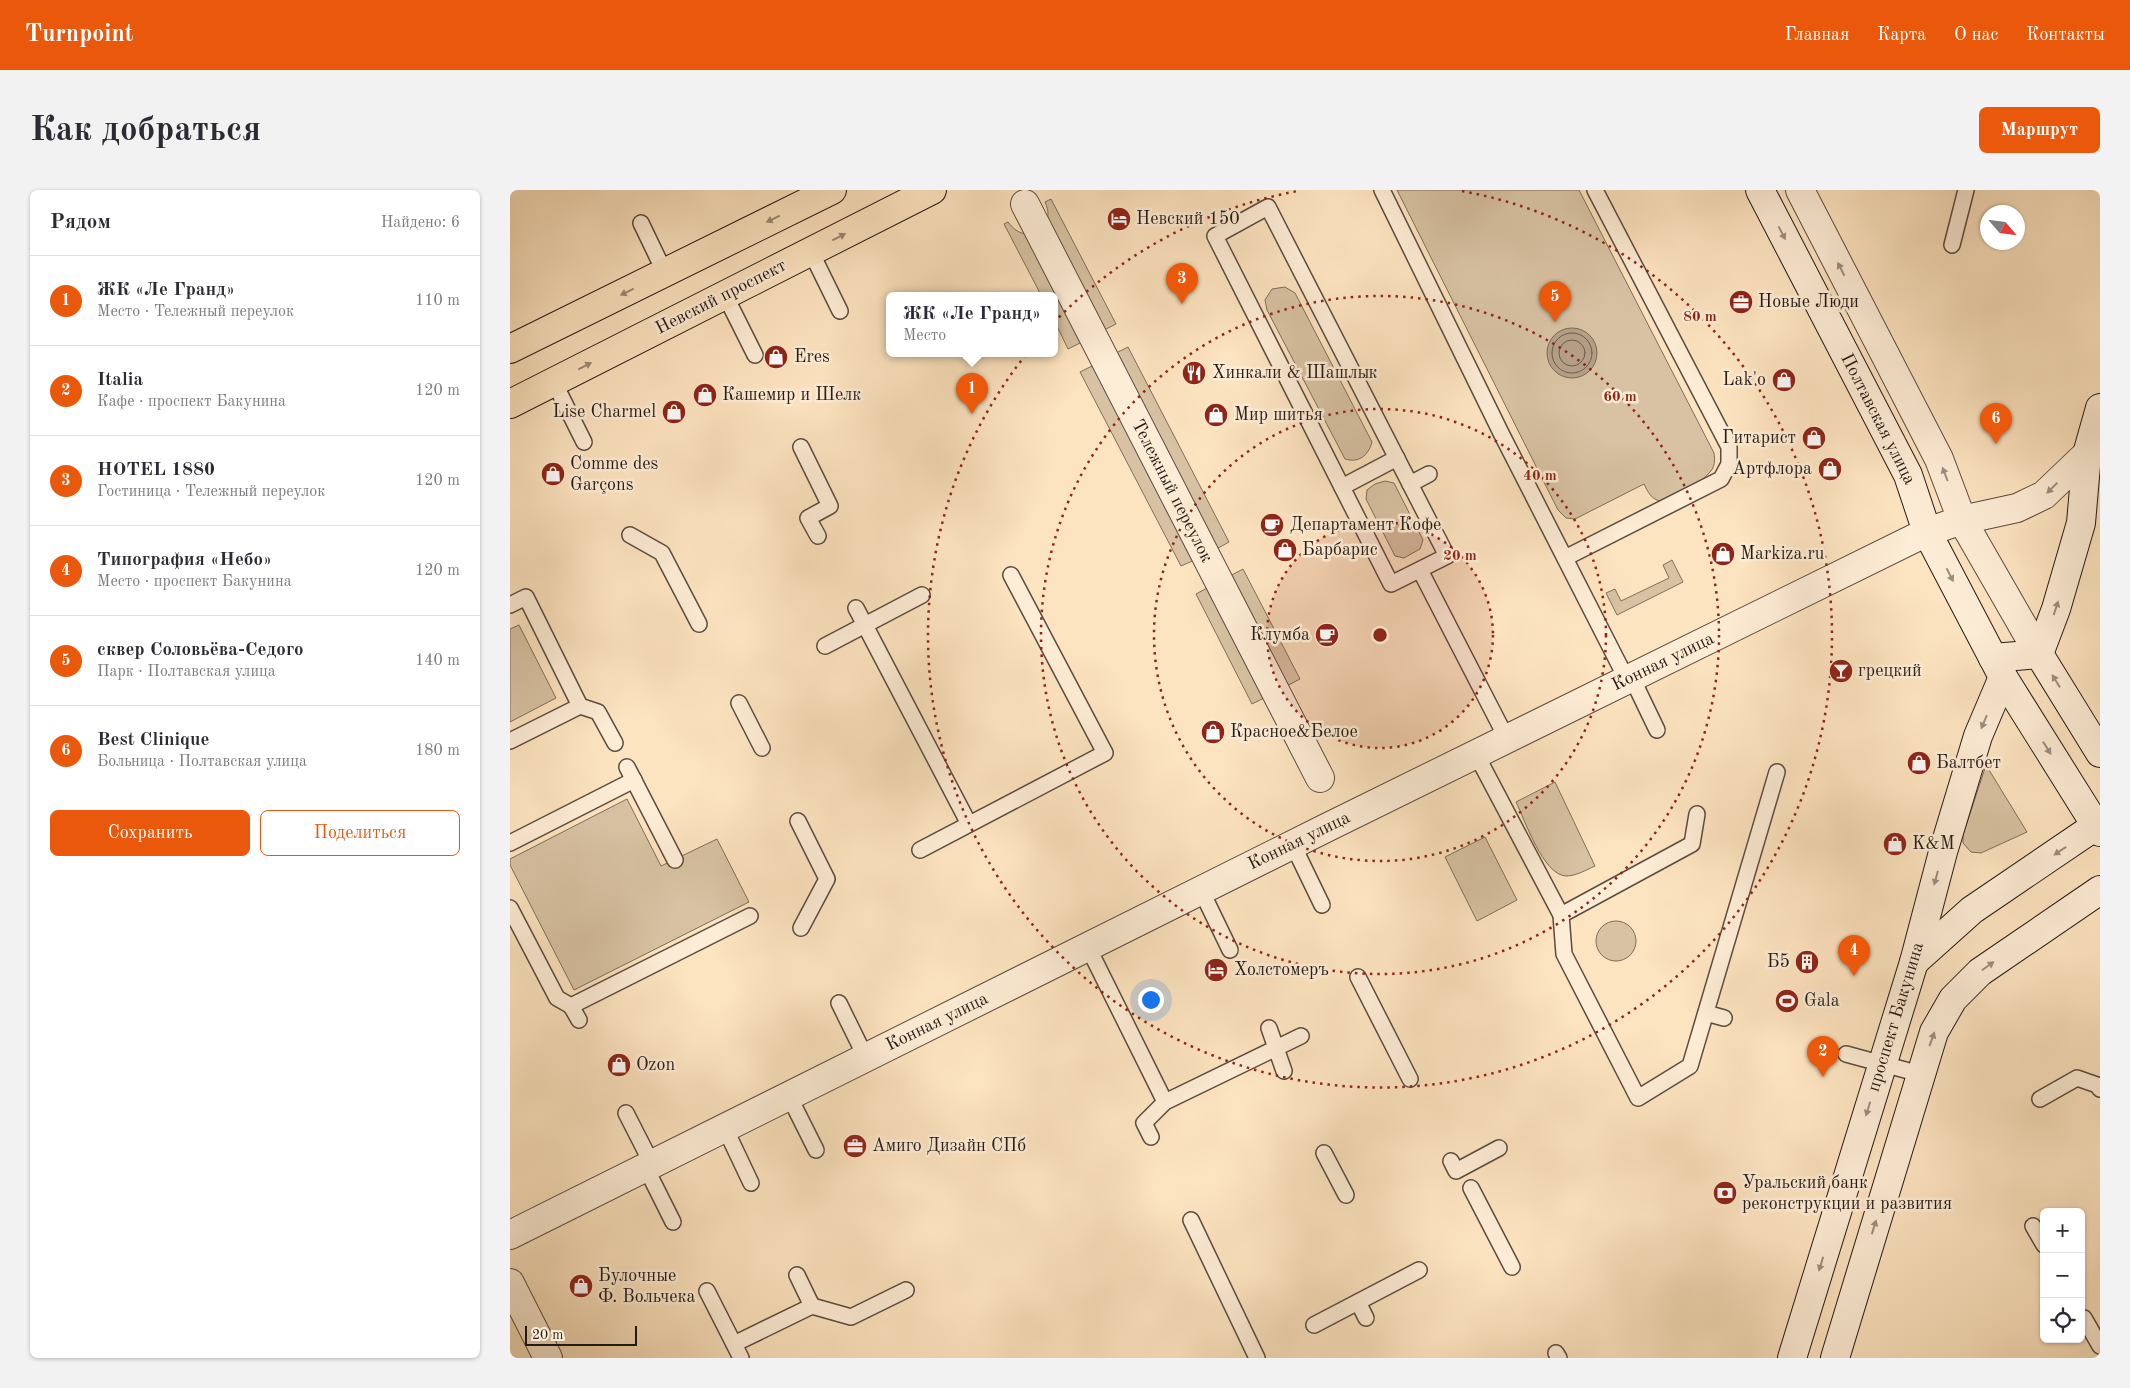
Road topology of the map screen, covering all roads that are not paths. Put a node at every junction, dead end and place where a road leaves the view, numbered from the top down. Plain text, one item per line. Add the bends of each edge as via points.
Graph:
1 (832, 190) edge
2 (932, 190) edge
3 (1382, 190) edge
4 (1595, 190) edge
5 (1760, 190) edge
6 (1800, 190) edge
7 (1966, 190) edge
8 (804, 196) edge
9 (1025, 204) dead end
10 (641, 223) dead end
11 (1952, 245) dead end
12 (811, 252) junction
13 (665, 273) junction
14 (725, 295) junction
15 (840, 311) dead end
16 (510, 349) edge
17 (755, 354) dead end
18 (554, 382) junction
19 (510, 404) edge
20 (2100, 408) edge
21 (584, 442) dead end
22 (802, 447) dead end
23 (2087, 454) junction
24 (1397, 458) junction
25 (1429, 474) dead end
26 (1410, 484) junction
27 (1342, 488) junction
28 (1962, 520) junction
29 (1927, 532) junction
30 (630, 535) dead end
31 (818, 536) dead end
32 (1565, 558) junction
33 (1420, 570) junction
34 (1012, 575) dead end
35 (922, 595) dead end
36 (510, 605) edge
37 (856, 608) dead end
38 (699, 624) dead end
39 (865, 625) junction
40 (825, 646) dead end
41 (2039, 654) junction
42 (1998, 668) junction
43 (1629, 679) junction
44 (740, 703) dead end
45 (580, 706) junction
46 (1657, 730) dead end
47 (1507, 739) junction
48 (510, 741) edge
49 (615, 743) dead end
50 (762, 748) dead end
51 (2100, 753) edge
52 (1476, 754) junction
53 (1777, 772) dead end
54 (1320, 778) dead end
55 (1697, 814) dead end
56 (798, 821) dead end
57 (970, 824) junction
58 (2099, 827) edge
59 (510, 843) edge
60 (1293, 845) junction
61 (920, 850) dead end
62 (675, 860) dead end
63 (1201, 890) junction
64 (2100, 890) edge
65 (1322, 905) dead end
66 (510, 908) edge
67 (1561, 915) junction
68 (750, 916) dead end
69 (801, 928) dead end
70 (1088, 947) junction
71 (1230, 950) dead end
72 (1914, 962) junction
73 (1358, 977) dead end
74 (839, 1003) dead end
75 (571, 1006) junction
76 (1706, 1013) junction
77 (1724, 1018) dead end
78 (579, 1020) dead end
79 (1269, 1028) dead end
80 (1301, 1036) dead end
81 (1276, 1048) junction
82 (1846, 1054) dead end
83 (866, 1058) junction
84 (1881, 1064) junction
85 (1284, 1071) dead end
86 (1920, 1074) junction
87 (1410, 1080) dead end
88 (2100, 1089) edge
89 (790, 1096) junction
90 (2040, 1099) dead end
91 (1165, 1102) junction
92 (626, 1113) dead end
93 (724, 1128) junction
94 (1151, 1138) dead end
95 (1499, 1148) dead end
96 (816, 1150) dead end
97 (1324, 1153) dead end
98 (1451, 1161) dead end
99 (649, 1166) junction
100 (751, 1182) dead end
101 (1471, 1188) dead end
102 (1346, 1195) dead end
103 (1191, 1220) dead end
104 (673, 1222) dead end
105 (2033, 1226) dead end
106 (510, 1235) edge
107 (2040, 1239) edge
108 (1512, 1267) dead end
109 (1419, 1270) dead end
110 (797, 1275) dead end
111 (510, 1283) edge
112 (906, 1290) dead end
113 (707, 1291) dead end
114 (1358, 1302) junction
115 (812, 1306) junction
116 (1366, 1318) dead end
117 (2085, 1320) edge
118 (1314, 1325) dead end
119 (734, 1344) junction
120 (2100, 1346) edge
121 (548, 1358) edge
122 (741, 1358) edge
123 (1257, 1358) edge
124 (1792, 1358) edge
125 (1835, 1358) edge

1 - 8 main road
12 -> 2 main road, Невский проспект
3 - 32 lane via 1496,439
4 - 32 lane via 1728,448 1729,464 1721,479
5 -> 29 street, Полтавская улица via 1908,475
28 -> 6 street, Полтавская улица via 1939,459
7 - 11 lane
8 -> 13 main road
9 - 54 street, Тележный переулок
10 - 13 lane
12 - 14 main road, Невский проспект
12 - 15 lane
13 -> 16 main road
14 - 17 lane
18 -> 14 main road, Невский проспект
18 - 19 main road, Невский проспект
18 - 21 lane
20 - 23 street
22 - 31 lane via 830,506 808,518
23 -> 28 street, Конная улица via 2044,495 2016,508
41 -> 23 street via 2056,609 2080,523
24 - 26 lane
24 - 27 lane
24 - 27 lane via 1268,207 1215,236
25 - 26 lane
26 - 33 lane via 1447,556
27 - 33 lane via 1391,584
28 - 29 street, Конная улица
28 - 41 street, Полтавская улица
29 -> 42 street, Полтавская улица
29 - 43 street, Конная улица
30 - 38 lane via 662,552
32 - 43 lane
33 - 47 lane
34 - 57 lane via 1105,753
35 - 39 lane
36 - 45 lane via 526,597
37 - 39 lane
39 - 40 lane
39 - 57 lane
41 - 42 street
51 -> 41 street, Полтавская улица
42 -> 58 street, Полтавская улица
42 -> 72 street, проспект Бакунина
43 - 46 lane
43 - 47 street, Конная улица
44 - 50 lane
45 - 48 lane
45 - 49 lane via 598,712
47 - 52 street, Конная улица
52 - 60 street, Конная улица
52 - 67 lane
53 - 76 lane
55 - 67 lane via 1692,844
56 - 69 lane via 827,879
57 - 61 lane
58 -> 72 street via 1972,910
59 - 62 lane via 630,773
60 - 63 street, Конная улица
60 - 65 lane
63 - 70 street, Конная улица
63 - 71 lane
86 -> 64 street via 1934,1032 1953,999 1980,972
66 - 75 lane via 557,998
67 - 76 lane via 1564,954 1638,1098 1690,1066
68 - 75 lane
70 - 83 street, Конная улица
70 - 91 lane
72 - 84 street, проспект Бакунина
73 - 87 lane
74 - 83 lane
75 - 78 lane
76 - 77 lane
79 - 81 lane
80 - 81 lane
81 - 85 lane
81 - 91 lane
82 - 84 lane
83 - 89 street, Конная улица
84 - 86 lane
84 -> 124 street, проспект Бакунина
125 -> 86 street
88 - 90 lane via 2077,1078
89 - 93 street, Конная улица
89 - 96 lane
91 - 94 lane via 1144,1123
92 - 99 lane
93 - 99 street, Конная улица
93 - 100 lane
95 - 98 lane via 1456,1171
97 - 102 lane
99 - 104 lane
99 - 106 street, Конная улица
101 - 108 lane
103 - 123 lane
105 - 107 lane
109 - 114 lane
110 - 115 lane
111 - 121 street
112 - 115 lane via 851,1317
113 - 119 lane
114 - 116 lane
114 - 118 lane
115 - 119 lane
117 - 120 lane
119 - 122 lane

